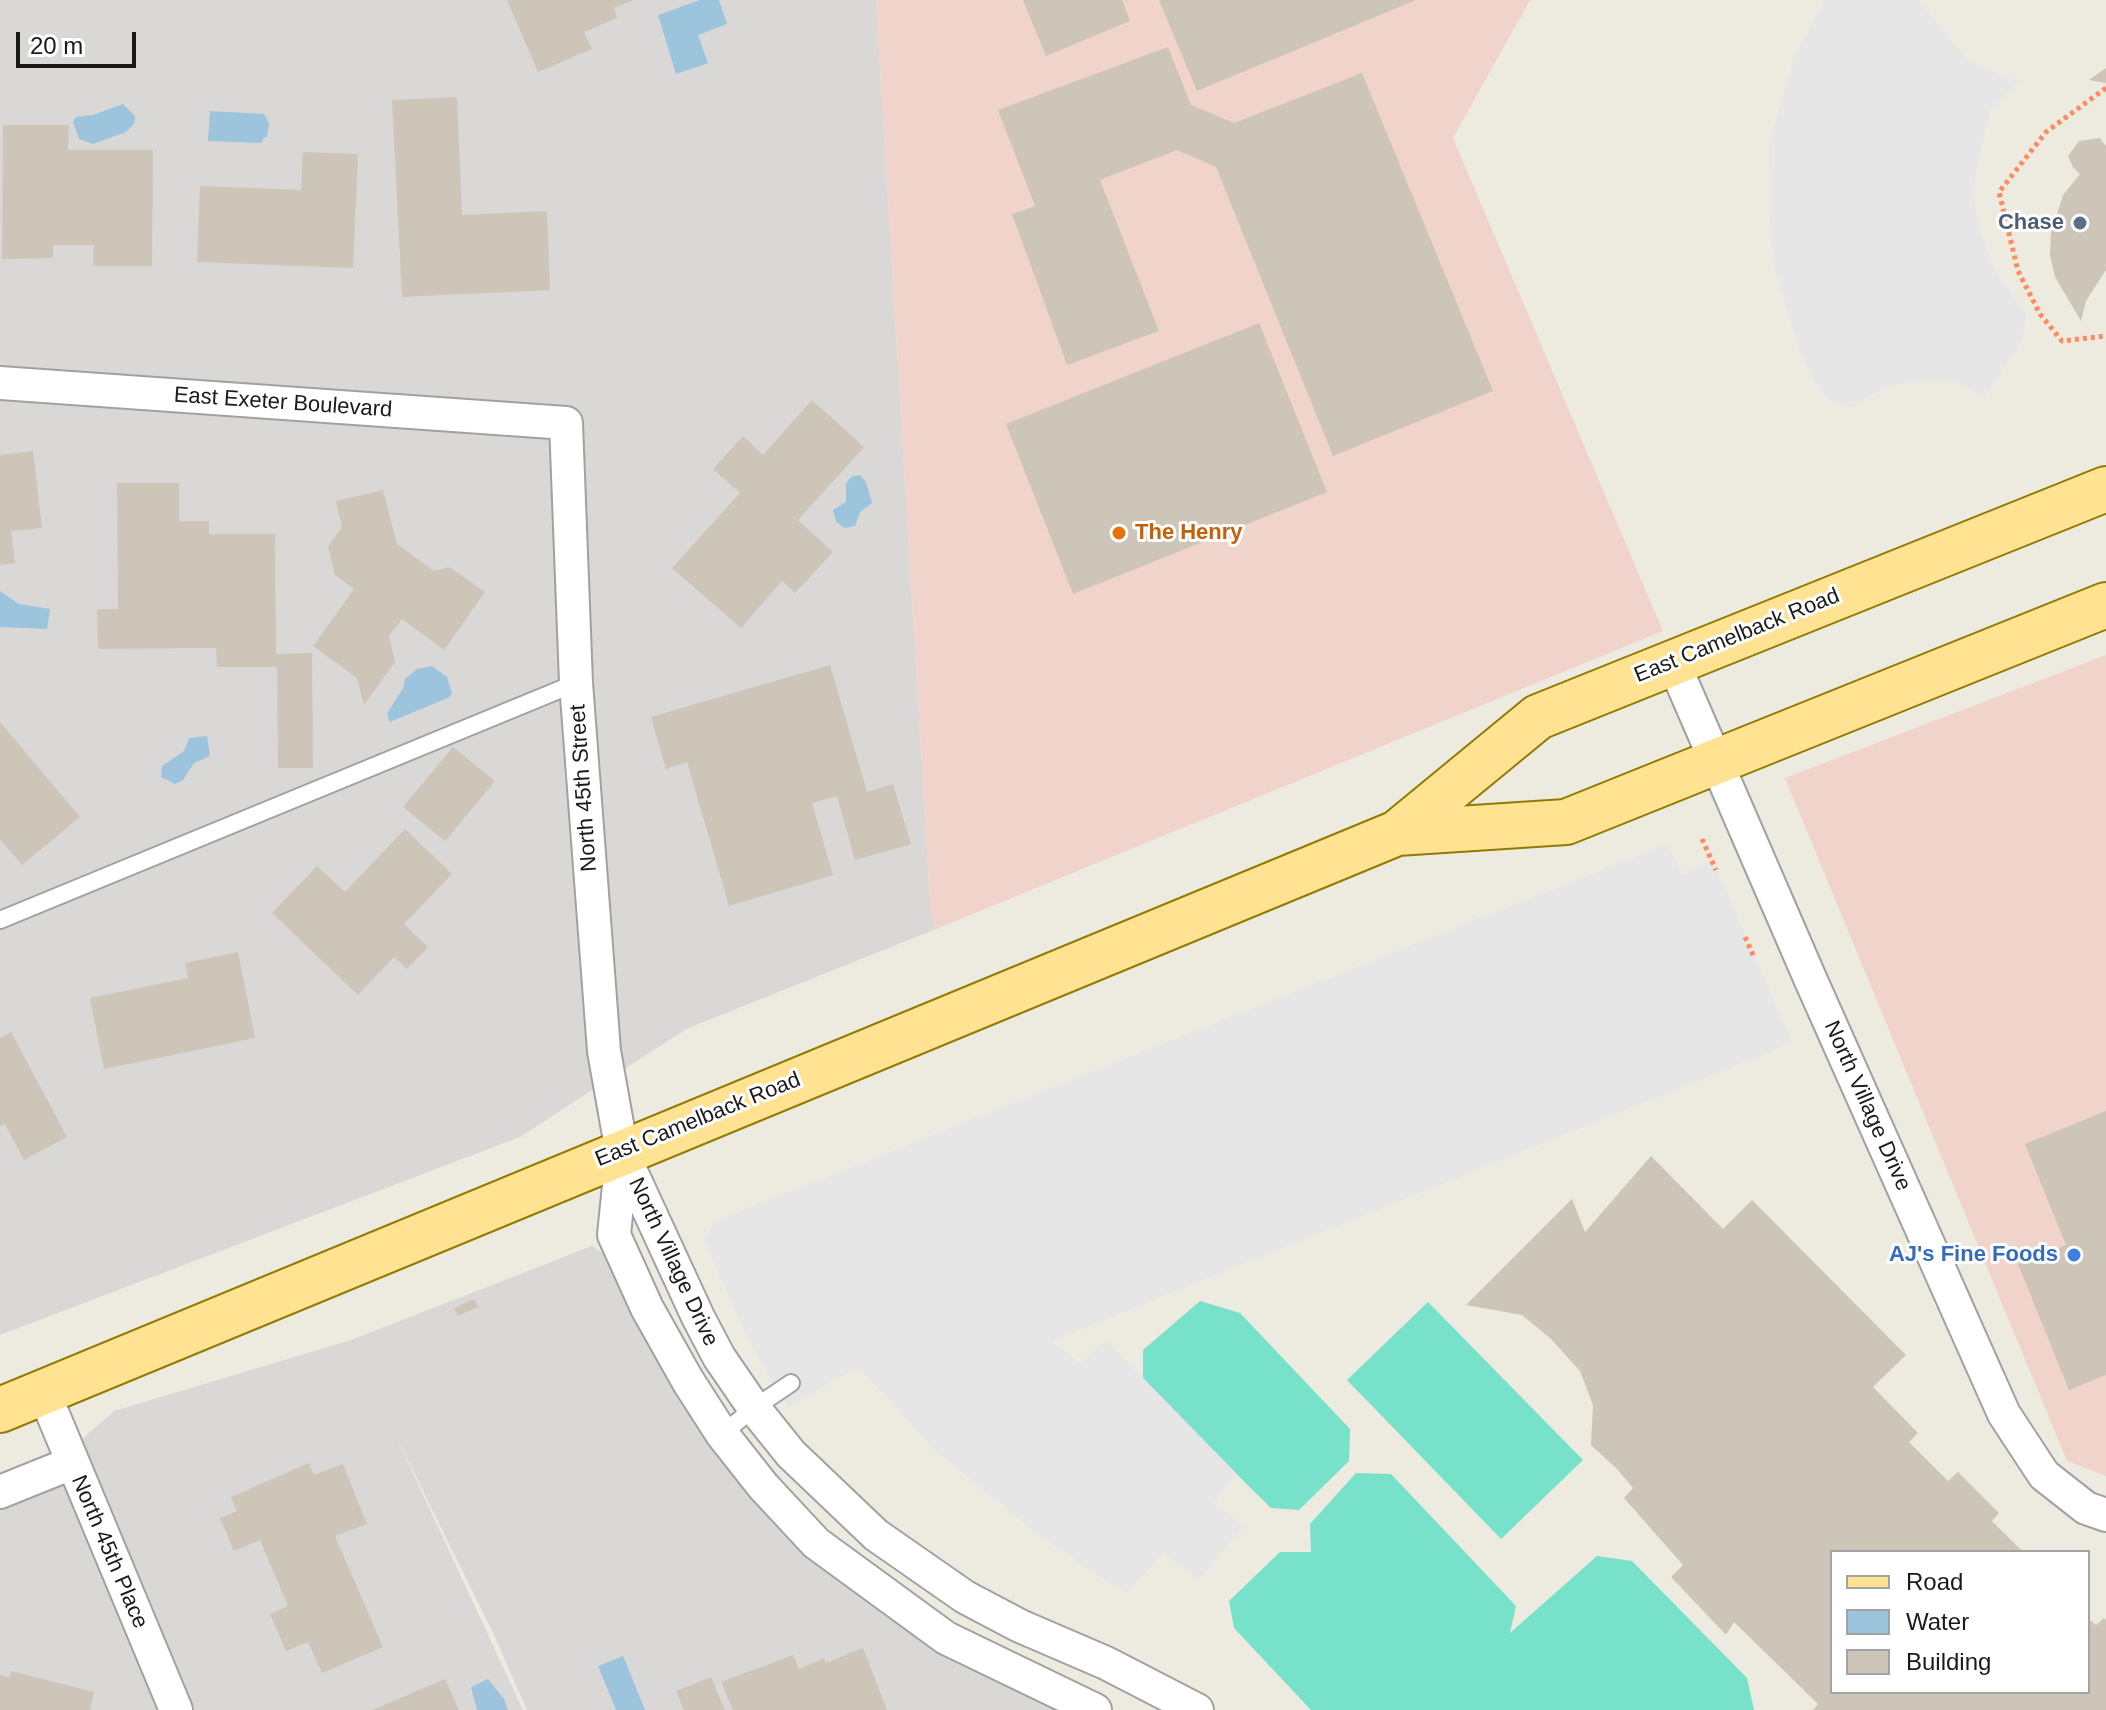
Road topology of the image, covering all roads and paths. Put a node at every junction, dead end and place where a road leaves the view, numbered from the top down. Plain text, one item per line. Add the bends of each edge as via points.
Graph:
1 (2106, 88) edge
2 (2106, 336) edge
3 (0, 383) edge
4 (566, 423) joint
5 (2106, 489) edge
6 (2106, 605) edge
7 (1673, 662) junction
8 (576, 683) junction
9 (1715, 764) junction
10 (1397, 833) junction
11 (1702, 839) dead end
12 (1716, 870) dead end
13 (0, 920) edge
14 (1745, 937) dead end
15 (1754, 957) dead end
16 (622, 1152) junction
17 (791, 1383) dead end
18 (44, 1393) junction
19 (754, 1408) junction
20 (0, 1410) edge
21 (722, 1434) junction
22 (72, 1463) junction
23 (0, 1492) edge
24 (2106, 1515) edge
25 (176, 1710) edge
26 (1095, 1710) edge
27 (1197, 1710) edge

1 - 2 path via 2046,132 1999,192 2018,271 2040,314 2062,341
3 - 4 street, East Exeter Boulevard
4 - 8 street, North 45th Street
5 - 7 main road, East Camelback Road
6 - 9 main road, East Camelback Road
7 - 9 street, North Village Drive
7 - 10 main road, East Camelback Road via 1538,717
8 - 13 lane
8 - 16 street, North 45th Street via 604,1051
9 - 10 main road, East Camelback Road via 1566,822
9 - 24 street, North Village Drive via 2004,1414 2044,1475 2086,1508
10 - 16 main road, East Camelback Road
11 - 12 path
14 - 15 path
16 - 18 main road, East Camelback Road
16 - 19 street, North Village Drive via 698,1317
16 - 21 street, North Village Drive via 614,1235 647,1308
17 - 19 lane
18 - 20 main road, East Camelback Road
18 - 22 street, North 45th Place
19 - 21 lane
19 - 27 street, North Village Drive via 831,1494 919,1566 1020,1626
21 - 26 street, North Village Drive via 816,1543 882,1592 946,1638
22 - 23 street
22 - 25 street, North 45th Place

